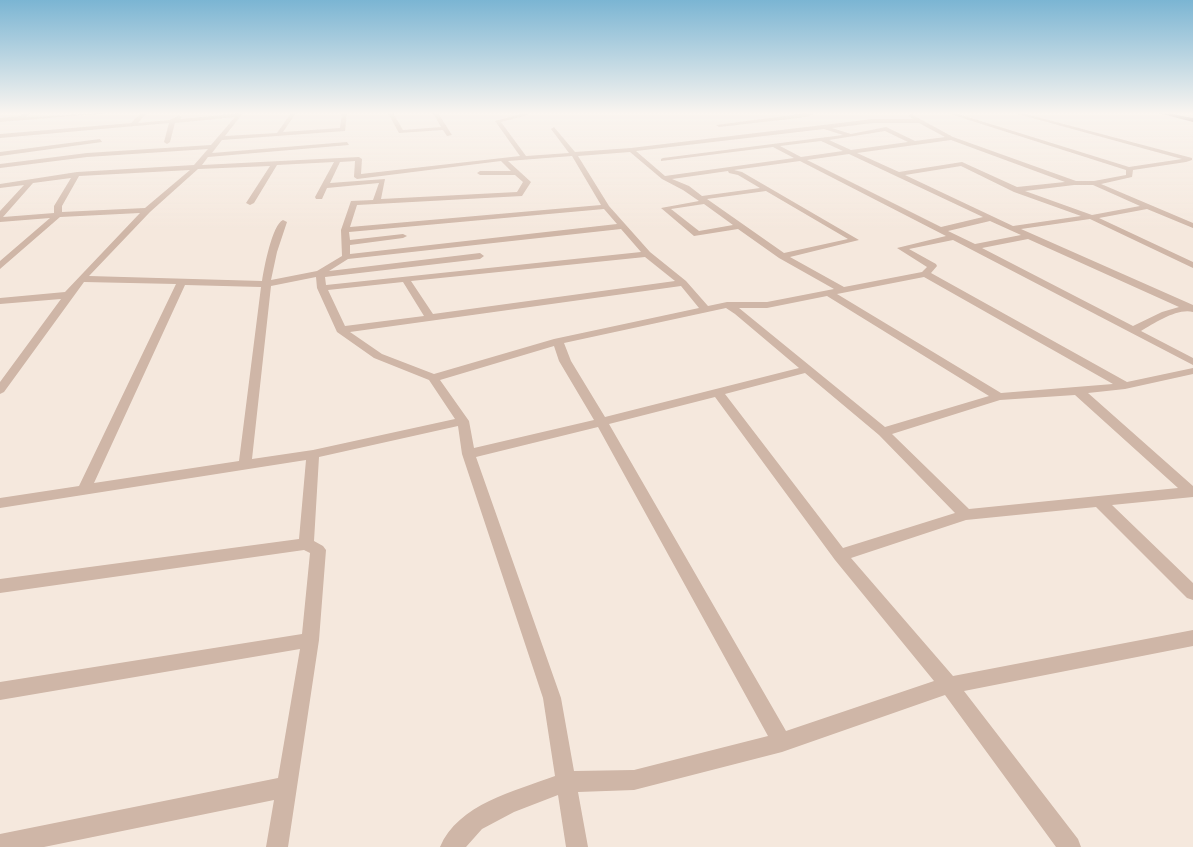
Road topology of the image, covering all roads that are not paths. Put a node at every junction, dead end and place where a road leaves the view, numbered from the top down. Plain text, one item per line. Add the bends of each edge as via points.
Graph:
1 (127, 153) edge
2 (210, 153) edge
3 (243, 153) edge
4 (520, 153) edge
5 (572, 153) edge
6 (603, 153) edge
7 (635, 153) edge
8 (718, 153) edge
9 (789, 153) edge
10 (855, 153) joint
11 (991, 153) edge
12 (1078, 153) edge
13 (1167, 153) edge
14 (574, 155) junction
15 (207, 156) junction
16 (524, 158) junction
17 (502, 159) junction
18 (1191, 159) edge
19 (338, 160) junction
20 (663, 160) dead end
21 (804, 160) junction
22 (274, 164) junction
23 (0, 166) edge
24 (195, 169) junction
25 (1129, 169) junction
26 (726, 171) junction
27 (480, 173) dead end
28 (517, 173) junction
29 (77, 174) junction
30 (900, 174) junction
31 (664, 178) junction
32 (30, 182) junction
33 (1075, 182) junction
34 (1094, 183) junction
35 (0, 186) edge
36 (325, 186) junction
37 (767, 189) junction
38 (1017, 190) junction
39 (319, 197) dead end
40 (703, 200) junction
41 (376, 202) junction
42 (250, 203) dead end
43 (0, 204) edge
44 (13, 204) junction
45 (606, 207) junction
46 (1146, 207) junction
47 (147, 210) junction
48 (58, 215) junction
49 (0, 216) edge
50 (1091, 217) junction
51 (991, 218) junction
52 (0, 220) edge
53 (283, 222) dead end
54 (623, 226) junction
55 (740, 226) junction
56 (1193, 226) edge
57 (1013, 228) junction
58 (345, 230) junction
59 (940, 230) junction
60 (403, 236) dead end
61 (1029, 236) junction
62 (954, 238) junction
63 (345, 243) junction
64 (974, 247) junction
65 (647, 254) junction
66 (480, 256) dead end
67 (782, 256) junction
68 (346, 257) junction
69 (1193, 265) edge
70 (0, 266) edge
71 (321, 274) junction
72 (925, 274) junction
73 (81, 279) junction
74 (405, 279) junction
75 (182, 282) junction
76 (683, 283) junction
77 (264, 284) junction
78 (322, 288) junction
79 (842, 290) junction
80 (69, 294) junction
81 (829, 294) junction
82 (0, 300) edge
83 (727, 305) junction
84 (1190, 308) edge
85 (705, 309) junction
86 (430, 318) junction
87 (341, 330) junction
88 (1132, 331) junction
89 (558, 341) junction
90 (1193, 362) edge
91 (807, 369) junction
92 (1193, 371) edge
93 (433, 378) junction
94 (2, 385) edge
95 (1125, 386) junction
96 (1078, 391) junction
97 (719, 394) junction
98 (999, 398) junction
99 (463, 421) junction
100 (602, 422) junction
101 (883, 432) junction
102 (313, 454) junction
103 (469, 454) junction
104 (245, 464) junction
105 (84, 489) junction
106 (1192, 492) edge
107 (0, 502) edge
108 (1100, 502) junction
109 (966, 515) junction
110 (306, 544) junction
111 (840, 556) junction
112 (0, 586) edge
113 (1193, 593) edge
114 (1193, 638) edge
115 (310, 640) junction
116 (949, 685) junction
117 (0, 691) edge
118 (782, 742) junction
119 (566, 782) junction
120 (287, 787) junction
121 (0, 846) edge
122 (277, 847) edge
123 (451, 847) edge
124 (577, 847) edge
125 (1070, 847) edge

1 - 23 street
2 - 15 street
3 - 15 street
4 - 16 street
5 - 14 street
6 - 14 street
7 - 31 street
8 - 20 street
9 - 21 street
10 - 21 street
10 - 30 street
11 - 33 street
12 - 25 street
13 - 18 street
14 - 16 street
14 - 45 street
15 - 24 street
16 - 17 street
17 - 19 street via 357,177 359,159
17 - 28 street
18 - 25 street
19 - 22 street
19 - 36 street
21 - 26 street
21 - 59 street
22 - 24 street
22 - 42 street
24 - 29 street
24 - 47 street
25 - 34 street via 1130,176
26 - 31 street
26 - 37 street via 740,173
27 - 28 street
28 - 41 street via 527,182 520,194
29 - 32 street
29 - 48 street via 58,206
30 - 38 street via 962,164
30 - 51 street
31 - 40 street
32 - 35 street
32 - 44 street
33 - 34 street
33 - 38 street
34 - 46 street
36 - 39 street
36 - 41 street via 383,180
37 - 40 street
37 - 67 street via 855,240
38 - 50 street
40 - 55 street
40 - 55 street via 665,208 697,234
41 - 58 street via 354,203
43 - 44 street
44 - 49 street
45 - 54 street
45 - 58 street
46 - 50 street
46 - 56 street
47 - 48 street
47 - 73 street
48 - 52 street
48 - 70 street
50 - 57 street
50 - 69 street
51 - 57 street
51 - 59 street
53 - 77 street
54 - 65 street
54 - 68 street
55 - 67 street
57 - 61 street
58 - 63 street
59 - 62 street
60 - 63 street
61 - 64 street
61 - 84 street
62 - 64 street
62 - 72 street via 901,248 933,266
63 - 68 street
64 - 88 street
65 - 74 street
65 - 76 street
66 - 71 street
67 - 79 street
68 - 71 street
71 - 77 street
71 - 78 street
72 - 79 street
72 - 95 street
73 - 75 street
73 - 80 street
74 - 78 street
74 - 86 street
75 - 77 street
75 - 105 street
76 - 85 street
76 - 86 street
77 - 104 street via 260,346
78 - 87 street
79 - 81 street
80 - 82 street
80 - 94 street
81 - 83 street via 767,305
81 - 98 street
83 - 85 street
83 - 91 street
84 - 88 street via 1166,314
85 - 89 street
86 - 87 street
87 - 93 street via 378,356
88 - 90 street
89 - 93 street
89 - 100 street via 565,361
91 - 97 street
91 - 101 street
92 - 95 street
93 - 99 street
95 - 96 street
96 - 98 street
96 - 106 street
97 - 100 street
97 - 111 street
98 - 101 street
99 - 102 street
99 - 103 street
100 - 103 street
100 - 118 street
101 - 109 street
102 - 104 street
102 - 110 street
103 - 119 street via 552,698
104 - 105 street
105 - 107 street
106 - 108 street
108 - 109 street
108 - 113 street
109 - 111 street
110 - 112 street
110 - 115 street via 318,550
111 - 116 street
114 - 116 street
115 - 117 street
115 - 120 street
116 - 118 street
116 - 125 street
118 - 119 street via 634,780
119 - 123 street via 474,821
119 - 124 street
120 - 121 street
120 - 122 street

